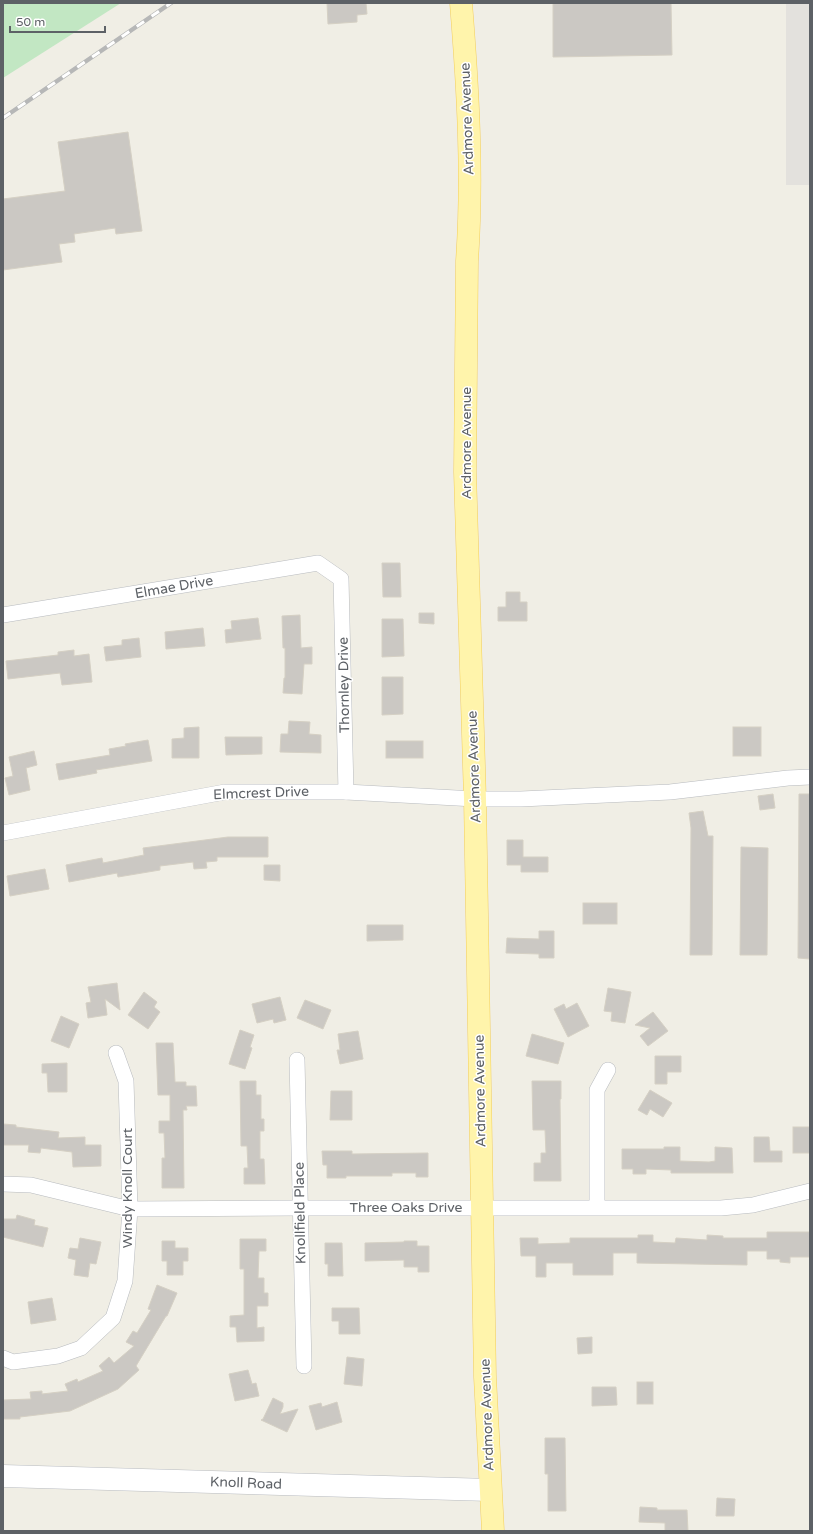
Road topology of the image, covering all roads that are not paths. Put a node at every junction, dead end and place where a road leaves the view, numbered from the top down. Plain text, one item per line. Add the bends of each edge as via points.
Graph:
1 (461, 3) edge
2 (341, 579) joint
3 (3, 615) edge
4 (810, 777) edge
5 (346, 792) junction
6 (475, 799) junction
7 (3, 833) edge
8 (116, 1053) dead end
9 (297, 1060) dead end
10 (608, 1070) dead end
11 (3, 1184) edge
12 (810, 1191) edge
13 (482, 1207) junction
14 (597, 1207) junction
15 (299, 1208) junction
16 (130, 1209) junction
17 (3, 1358) edge
18 (304, 1366) dead end
19 (3, 1476) edge
20 (490, 1490) junction
21 (493, 1531) edge

1 - 6 main road, Ardmore Avenue via 469,115 465,472
2 - 3 street, Elmae Drive via 318,562
2 - 5 street, Thornley Drive
4 - 6 street, Elmcrest Drive via 670,792
5 - 6 street, Elmcrest Drive
5 - 7 street, Elmcrest Drive via 224,792
6 - 13 main road, Ardmore Avenue
8 - 16 street, Windy Knoll Court via 126,1081
9 - 15 street, Knollfield Place
10 - 14 street via 597,1090
11 - 16 street, Three Oaks Drive via 31,1185
12 - 14 street, Three Oaks Drive via 753,1205 721,1208
13 - 14 street, Three Oaks Drive
13 - 15 street, Three Oaks Drive
13 - 20 main road, Ardmore Avenue
15 - 16 street, Three Oaks Drive
15 - 18 street, Knollfield Place
16 - 17 street, Windy Knoll Court via 126,1281 113,1318 81,1348 58,1356 13,1362
19 - 20 street, Knoll Road
20 - 21 main road, Ardmore Avenue

